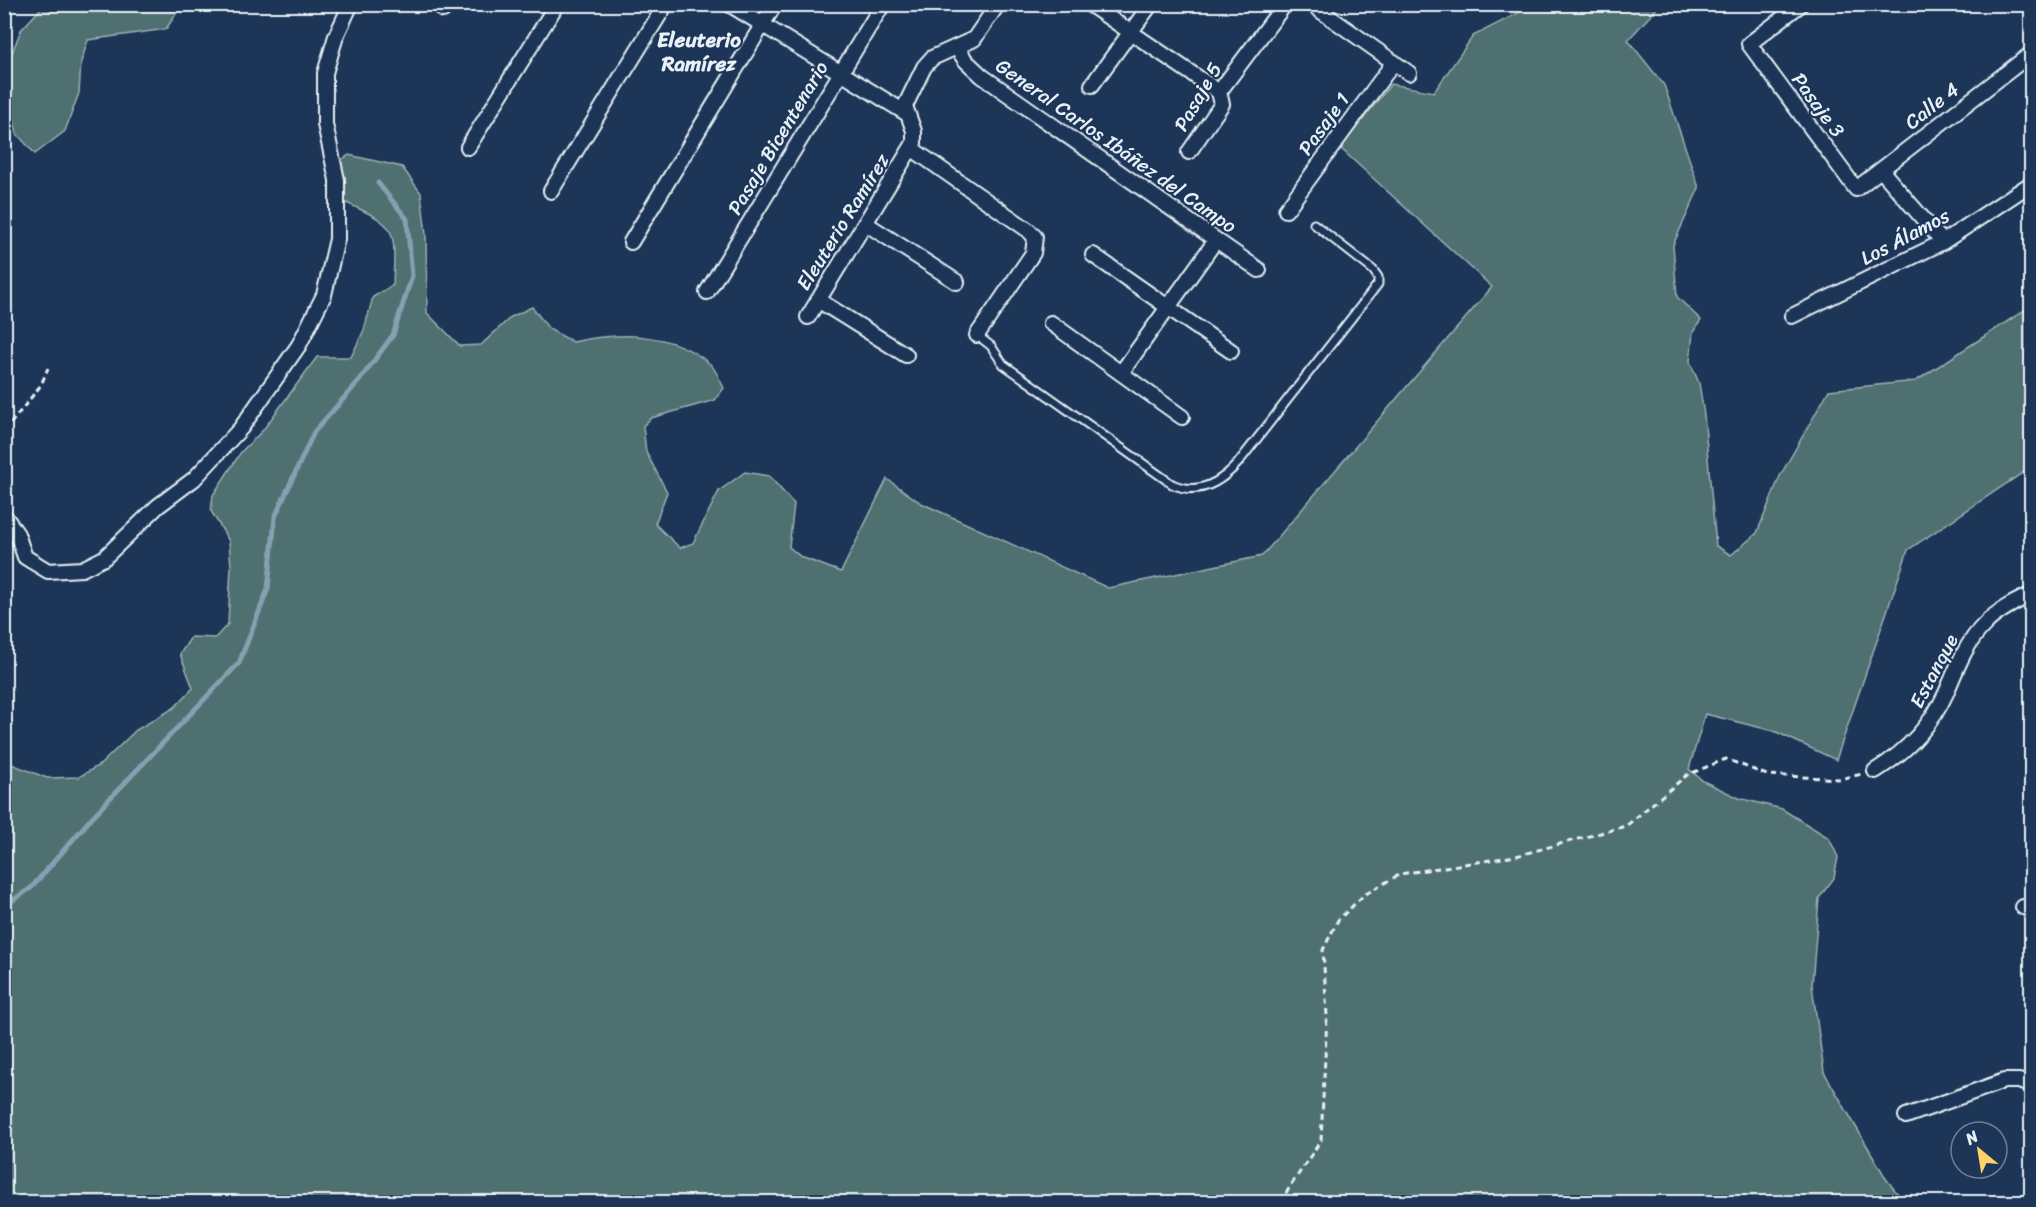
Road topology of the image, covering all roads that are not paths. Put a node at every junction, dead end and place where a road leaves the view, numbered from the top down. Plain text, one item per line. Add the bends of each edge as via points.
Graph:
1 (351, 4) edge
2 (557, 4) edge
3 (666, 4) edge
4 (729, 4) edge
5 (775, 4) edge
6 (883, 4) edge
7 (998, 4) edge
8 (1089, 4) edge
9 (1151, 4) edge
10 (1285, 4) edge
11 (1311, 4) edge
12 (1801, 4) edge
13 (763, 25) junction
14 (1132, 34) junction
15 (956, 47) junction
16 (2031, 53) edge
17 (1394, 62) junction
18 (841, 73) junction
19 (1409, 73) dead end
20 (1092, 85) dead end
21 (1219, 92) junction
22 (906, 113) junction
23 (468, 147) dead end
24 (911, 148) junction
25 (1189, 152) dead end
26 (1881, 170) junction
27 (2031, 183) edge
28 (1856, 189) joint
29 (551, 191) dead end
30 (1286, 210) dead end
31 (865, 223) junction
32 (1314, 224) dead end
33 (1216, 240) junction
34 (631, 242) dead end
35 (1943, 242) junction
36 (1093, 255) dead end
37 (1259, 270) dead end
38 (957, 282) dead end
39 (707, 292) dead end
40 (818, 300) junction
41 (1168, 307) junction
42 (1792, 316) dead end
43 (808, 317) dead end
44 (1051, 323) dead end
45 (977, 335) joint
46 (1231, 351) dead end
47 (906, 355) dead end
48 (1121, 373) junction
49 (1182, 417) dead end
50 (4, 514) edge
51 (2031, 594) edge
52 (1875, 771) road end
53 (2031, 1086) edge
54 (1906, 1116) dead end

1 - 50 street via 325,73 326,124 337,180 337,239 324,295 299,345 241,428 194,479 158,506 104,558 82,569 48,571 25,557
2 - 23 street
3 - 29 street
4 - 13 street
5 - 13 street
6 - 18 street, Pasaje Bicentenario
7 - 15 street, Eleuterio Ramírez via 974,39
8 - 14 street
9 - 14 street
10 - 21 street, Pasaje 5
11 - 17 street
12 - 28 street, Pasaje 3 via 1749,44
13 - 18 street
13 - 34 street
14 - 20 street
14 - 21 street
15 - 22 street, Eleuterio Ramírez via 932,58 924,67 907,99
15 - 33 street, General Carlos Ibáñez del Campo via 982,76
16 - 26 street, Calle 4
17 - 19 street
17 - 30 street, Pasaje 1
18 - 22 street
18 - 39 street, Pasaje Bicentenario
21 - 25 street, Pasaje 5 via 1222,104
22 - 24 street, Eleuterio Ramírez via 914,131
24 - 31 street, Eleuterio Ramírez
24 - 45 street, Eleuterio Ramírez via 1035,237 1033,253
26 - 28 street, Calle 4
26 - 35 street
27 - 35 street, Los Álamos
31 - 38 street
31 - 40 street, Eleuterio Ramírez
32 - 45 lane via 1373,270 1379,281 1377,288 1238,463 1207,486 1189,489 1172,484 1003,364 991,346
33 - 37 street, General Carlos Ibáñez del Campo
33 - 41 street
35 - 42 street, Los Álamos
36 - 41 street
40 - 43 street, Eleuterio Ramírez
40 - 47 street
41 - 46 street
41 - 48 street
44 - 48 street
48 - 49 street
51 - 52 street, Estanque via 1986,623 1965,650 1939,707 1922,731 1901,753
53 - 54 street via 2004,1081

